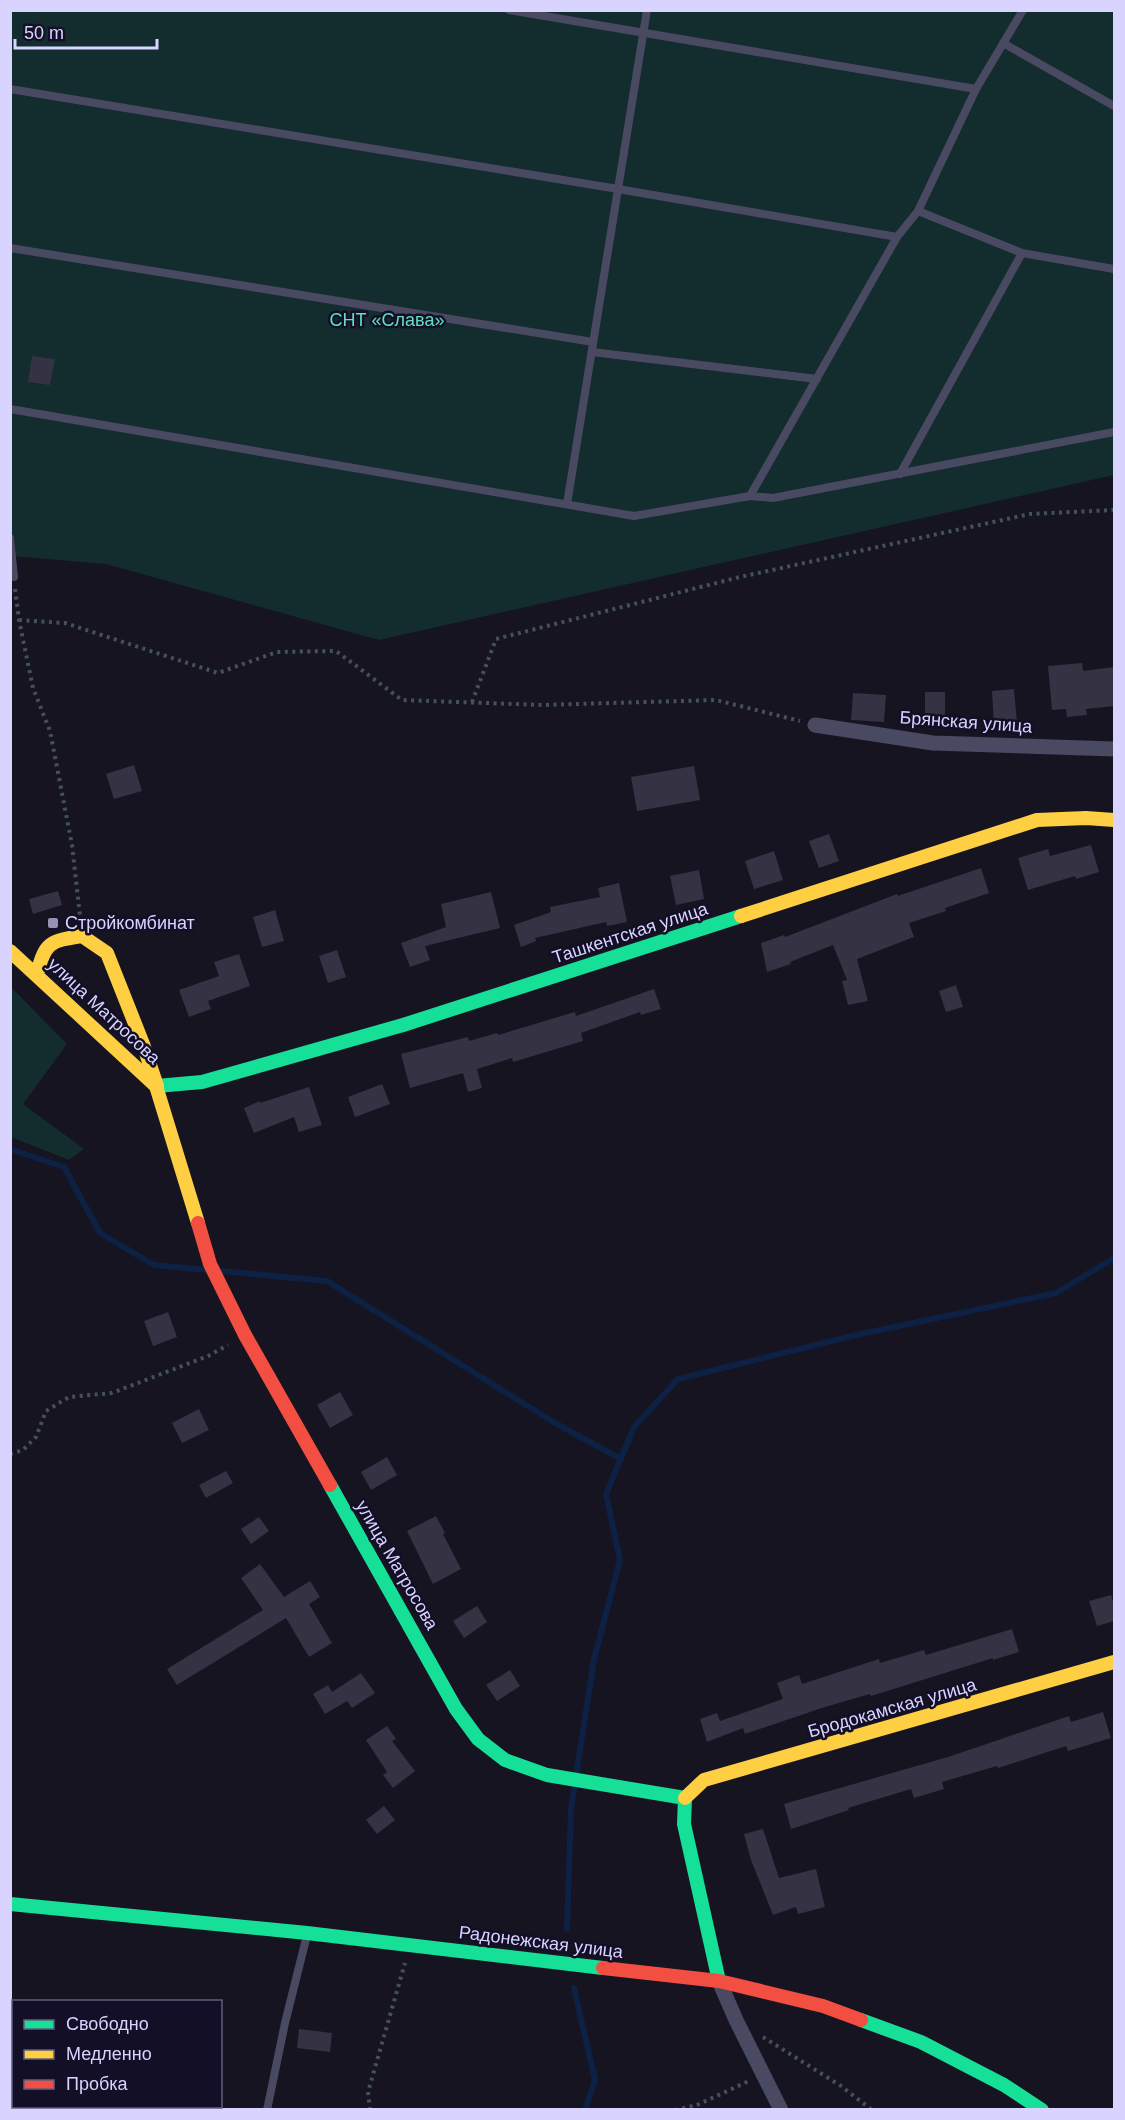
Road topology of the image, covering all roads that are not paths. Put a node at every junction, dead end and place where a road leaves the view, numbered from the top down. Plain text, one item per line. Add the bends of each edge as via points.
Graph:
1 (508, 10) edge
2 (647, 10) edge
3 (1023, 10) edge
4 (643, 32) junction
5 (1003, 43) junction
6 (10, 89) edge
7 (976, 89) junction
8 (1114, 106) edge
9 (618, 189) junction
10 (918, 211) junction
11 (897, 237) junction
12 (10, 248) edge
13 (1022, 252) junction
14 (1114, 269) edge
15 (593, 342) junction
16 (592, 352) junction
17 (818, 379) junction
18 (10, 409) edge
19 (1114, 432) edge
20 (900, 474) junction
21 (750, 496) junction
22 (567, 504) junction
23 (10, 538) edge
24 (14, 577) road end
25 (815, 725) road end
26 (1114, 748) edge
27 (1114, 820) edge
28 (10, 951) edge
29 (38, 974) junction
30 (156, 1086) junction
31 (1114, 1662) edge
32 (685, 1798) junction
33 (10, 1904) edge
34 (307, 1933) junction
35 (719, 1982) junction
36 (267, 2109) edge
37 (781, 2109) edge
38 (1042, 2109) edge

1 - 4 lane
2 - 4 lane
3 - 5 lane
4 - 7 lane
4 - 9 lane
5 - 7 lane
5 - 8 lane
6 - 9 lane
7 - 10 lane
9 - 11 lane
9 - 15 lane
10 - 11 lane
10 - 13 lane
11 - 17 lane
12 - 15 lane
13 - 14 lane
13 - 20 lane
15 - 16 lane
16 - 17 lane
16 - 22 lane
17 - 21 lane
18 - 22 lane
19 - 20 lane
20 - 21 lane via 772,498
21 - 22 lane via 634,516
23 - 24 lane
25 - 26 street, Брянская улица via 933,743
27 - 30 street, Ташкентская улица via 1037,820 403,1025 202,1082
28 - 29 street, улица Матросова
29 - 30 street, улица Матросова
29 - 30 street via 42,953 57,940 82,936 107,952
30 - 32 street, улица Матросова via 210,1264 244,1335 456,1709 478,1738 505,1760 547,1775
31 - 32 street, Бродокамская улица via 704,1780
32 - 35 street via 684,1824
33 - 34 street, Радонежская улица
34 - 35 street, Радонежская улица
34 - 36 lane
35 - 37 street
35 - 38 street, Радонежская улица via 823,2006 921,2042

